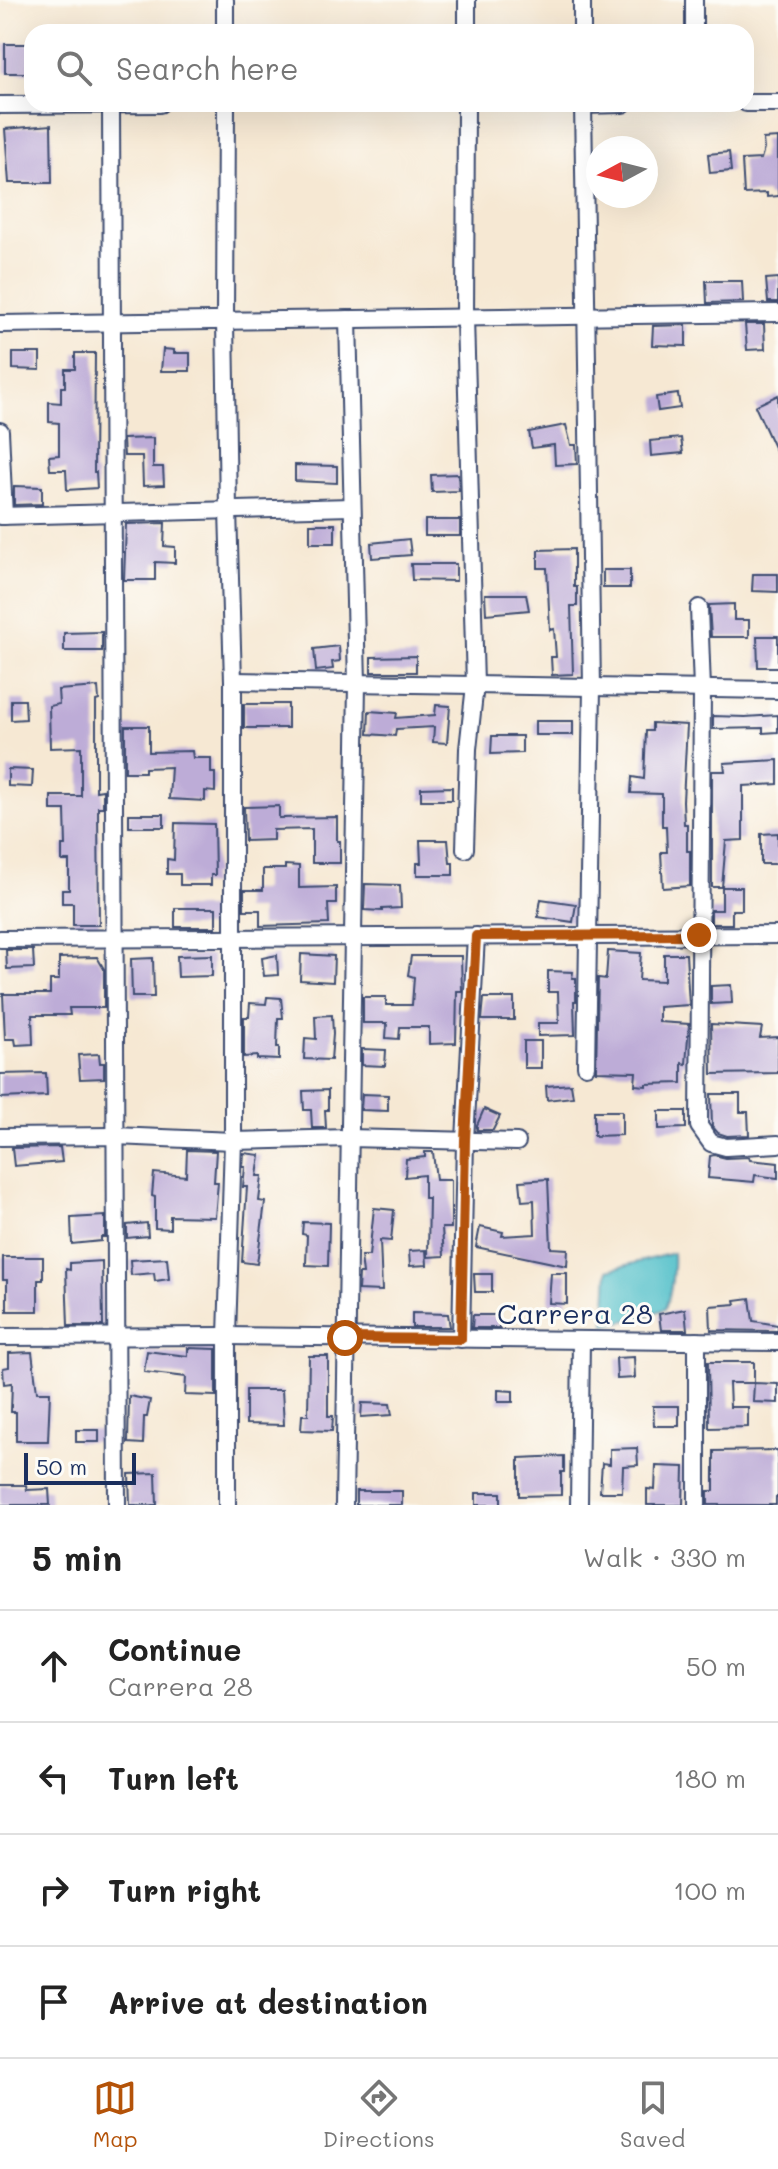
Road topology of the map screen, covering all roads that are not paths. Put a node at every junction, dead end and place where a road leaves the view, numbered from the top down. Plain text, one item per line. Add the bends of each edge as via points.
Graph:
1 (225, 0) edge
2 (467, 0) edge
3 (582, 0) edge
4 (694, 0) edge
5 (225, 24) edge
6 (467, 24) edge
7 (582, 24) edge
8 (694, 24) edge
9 (754, 103) edge
10 (778, 103) edge
11 (0, 105) edge
12 (24, 105) edge
13 (111, 112) edge
14 (226, 112) edge
15 (466, 112) edge
16 (583, 112) edge
17 (778, 313) edge
18 (586, 316) junction
19 (465, 318) junction
20 (348, 319) junction
21 (225, 321) junction
22 (112, 323) junction
23 (0, 324) edge
24 (0, 431) edge
25 (352, 507) junction
26 (228, 510) junction
27 (112, 513) junction
28 (2, 516) edge
29 (699, 608) dead end
30 (233, 681) junction
31 (357, 683) junction
32 (475, 685) junction
33 (592, 687) junction
34 (702, 689) junction
35 (778, 690) edge
36 (465, 849) dead end
37 (699, 935) junction
38 (778, 935) edge
39 (476, 936) junction
40 (587, 936) junction
41 (232, 937) junction
42 (354, 937) junction
43 (114, 938) junction
44 (0, 939) edge
45 (586, 1066) dead end
46 (115, 1136) junction
47 (0, 1137) edge
48 (348, 1138) junction
49 (465, 1140) junction
50 (233, 1141) junction
51 (517, 1142) dead end
52 (778, 1144) edge
53 (227, 1336) junction
54 (0, 1337) edge
55 (116, 1337) junction
56 (345, 1338) junction
57 (461, 1339) junction
58 (581, 1340) junction
59 (697, 1341) junction
60 (778, 1342) edge
61 (117, 1505) edge
62 (227, 1505) edge
63 (344, 1505) edge
64 (579, 1505) edge
65 (697, 1505) edge

1 - 5 street
2 - 6 street
3 - 7 street
4 - 8 street
9 - 10 street
11 - 12 street
13 - 22 street
14 - 21 street
15 - 19 street
16 - 18 street
17 - 18 street
18 - 19 street
18 - 33 street
19 - 20 street
19 - 32 street
20 - 21 street
20 - 25 street
21 - 22 street
21 - 26 street
22 - 23 street
22 - 27 street
24 - 28 street
25 - 26 street
25 - 31 street
26 - 27 street
26 - 30 street
27 - 28 street
27 - 43 street
29 - 34 street
30 - 31 street
30 - 41 street
31 - 32 street
31 - 42 street
32 - 33 street
32 - 36 street
33 - 34 street
33 - 40 street
34 - 35 street
34 - 37 street
37 - 38 street
37 - 40 street
37 - 52 street via 699,1126 711,1143 726,1147
39 - 40 street
39 - 42 street
39 - 49 street
40 - 45 street
41 - 42 street
41 - 43 street
41 - 50 street
42 - 48 street
43 - 44 street
43 - 46 street
46 - 47 street
46 - 50 street
46 - 55 street
48 - 49 street
48 - 50 street
48 - 56 street
49 - 51 street
49 - 57 street
50 - 53 street
53 - 55 street, Carrera 28
53 - 56 street, Carrera 28
53 - 62 street
54 - 55 street, Carrera 28
55 - 61 street
56 - 57 street, Carrera 28
56 - 63 street
57 - 58 street, Carrera 28
58 - 59 street, Carrera 28
58 - 64 street
59 - 60 street, Carrera 28
59 - 65 street

